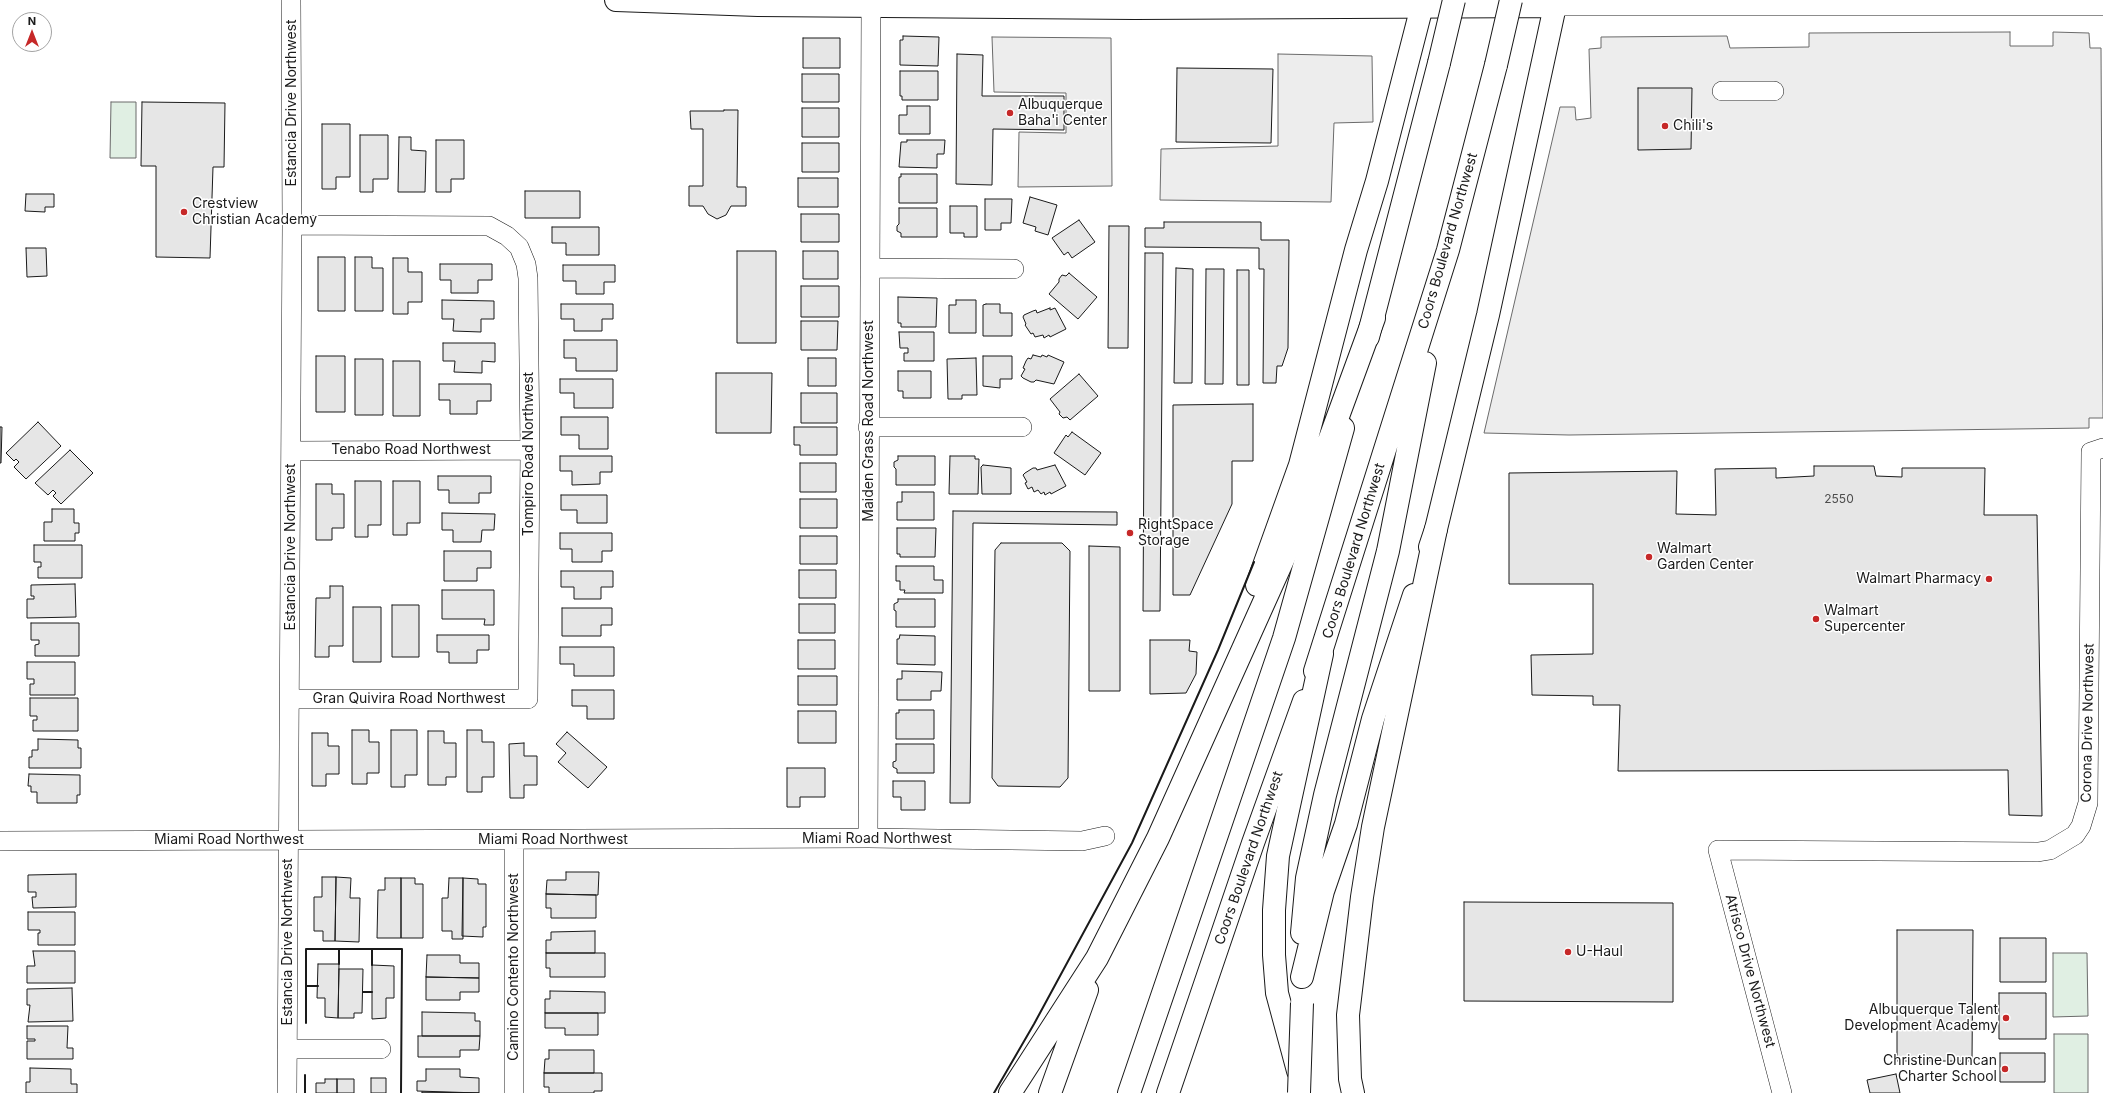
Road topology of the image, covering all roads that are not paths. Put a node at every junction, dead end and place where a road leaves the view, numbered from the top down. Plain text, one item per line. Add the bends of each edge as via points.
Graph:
1 (291, 0) edge
2 (616, 0) edge
3 (1454, 0) edge
4 (1511, 0) edge
5 (811, 2) edge
6 (1422, 3) edge
7 (1556, 3) edge
8 (1135, 4) edge
9 (871, 5) junction
10 (2103, 6) edge
11 (1722, 91) dead end
12 (1774, 91) dead end
13 (292, 225) junction
14 (1448, 250) junction
15 (870, 268) junction
16 (1014, 269) dead end
17 (1374, 318) junction
18 (868, 426) junction
19 (1022, 427) dead end
20 (530, 450) junction
21 (2097, 450) edge
22 (292, 451) junction
23 (1436, 529) junction
24 (1250, 634) junction
25 (1322, 654) junction
26 (290, 699) junction
27 (528, 699) joint
28 (1104, 836) dead end
29 (868, 838) junction
30 (289, 840) junction
31 (514, 840) junction
32 (0, 841) edge
33 (1718, 850) joint
34 (1097, 958) junction
35 (1302, 977) junction
36 (287, 1049) junction
37 (381, 1049) dead end
38 (287, 1093) edge
39 (514, 1093) edge
40 (1010, 1093) edge
41 (1050, 1093) edge
42 (1129, 1093) edge
43 (1168, 1093) edge
44 (1299, 1093) edge
45 (1304, 1093) edge
46 (1353, 1093) edge
47 (1782, 1093) edge

1 - 13 street, Estancia Drive Northwest
2 - 5 main road
3 - 17 main road, bridge
4 - 14 main road, Coors Boulevard Northwest, bridge
5 - 9 main road
6 - 7 main road
6 - 8 main road
6 - 24 main road via 1300,465 1252,599
7 - 10 street
7 - 23 main road via 1488,315
8 - 9 main road
9 - 15 street, Maiden Grass Road Northwest
11 - 12 street
13 - 20 street, Tompiro Road Northwest via 489,226 507,236 519,247 528,278
13 - 22 street, Estancia Drive Northwest
14 - 25 main road, Coors Boulevard Northwest
14 - 35 main road via 1388,551 1325,795 1307,878 1302,916
15 - 16 street
15 - 18 street, Maiden Grass Road Northwest
17 - 24 main road via 1296,531
17 - 42 main road via 1284,638
18 - 19 street
18 - 29 street, Maiden Grass Road Northwest
20 - 22 street, Tenabo Road Northwest
20 - 27 street, Tompiro Road Northwest
21 - 33 street, Corona Drive Northwest via 2088,803 2081,826 2075,835 2050,850 2038,852
22 - 26 street, Estancia Drive Northwest
23 - 35 main road via 1373,719 1346,824 1323,891
23 - 46 main road via 1373,827 1362,897 1348,1015 1350,1079
24 - 34 main road via 1158,838
25 - 43 main road, Coors Boulevard Northwest via 1251,850
25 - 45 main road via 1278,856 1274,910 1277,994
26 - 27 street, Gran Quivira Road Northwest
26 - 30 street, Estancia Drive Northwest
28 - 29 street, Miami Road Northwest via 1082,841
29 - 31 street, Miami Road Northwest
30 - 31 street, Miami Road Northwest
30 - 32 street, Miami Road Northwest
30 - 36 street, Estancia Drive Northwest
31 - 39 street, Camino Contento Northwest
33 - 47 street, Atrisco Drive Northwest
34 - 40 main road
34 - 41 main road
35 - 44 main road, bridge
36 - 37 street
36 - 38 street, Estancia Drive Northwest

